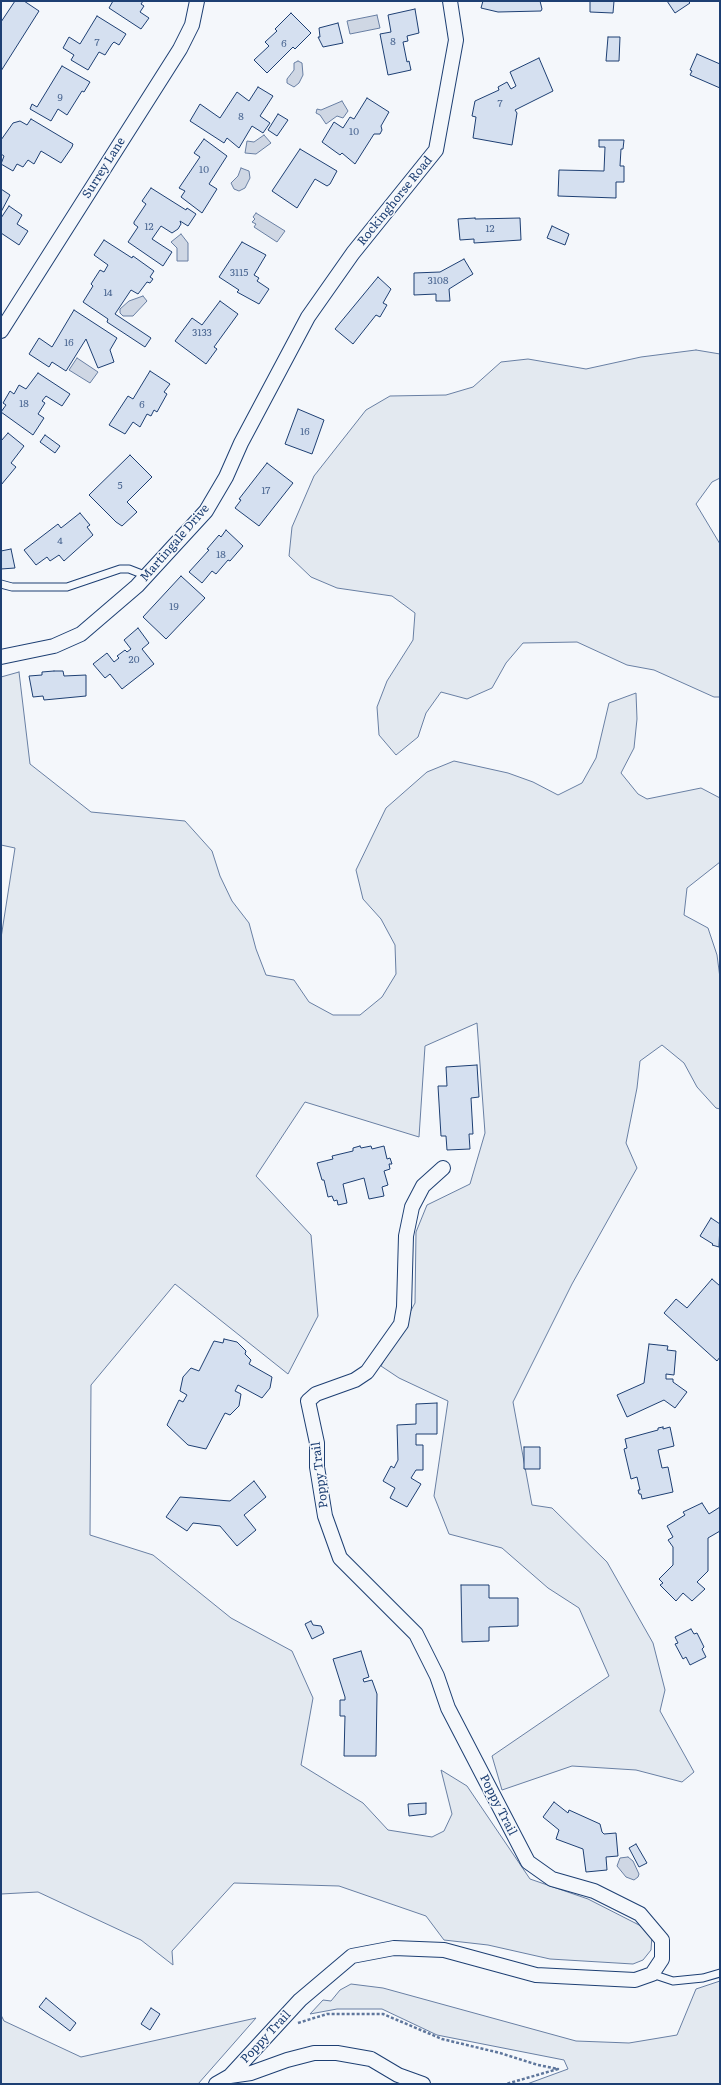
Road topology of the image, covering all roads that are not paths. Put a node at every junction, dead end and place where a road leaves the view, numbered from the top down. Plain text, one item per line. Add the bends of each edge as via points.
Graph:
1 (197, 1) edge
2 (450, 1) edge
3 (308, 317) joint
4 (1, 331) edge
5 (146, 576) junction
6 (1, 584) edge
7 (1, 657) edge
8 (443, 1168) dead end
9 (720, 1973) edge
10 (652, 1974) junction
11 (230, 2076) junction
12 (216, 2084) edge
13 (423, 2084) edge

1 - 4 street, Surrey Lane via 192,25 180,49
2 - 3 street, Rockinghorse Road via 456,40 436,150 353,253
3 - 5 street, Martingale Drive via 206,511
5 - 6 lane via 129,569 120,569 67,587 12,587
5 - 7 street, Martingale Drive via 81,634 54,646
8 - 10 street, Poppy Trail via 423,1186 412,1207 406,1236 404,1307 401,1324 367,1372 355,1380 316,1394 308,1401 317,1443 317,1467 325,1516 340,1558 416,1634 437,1676 448,1708 528,1862 552,1879 594,1891 640,1914 662,1940 662,1959
9 - 10 lane via 703,1978 673,1981
10 - 11 street, Poppy Trail via 635,1980 536,1975 444,1950 394,1948 352,1956 300,2000
11 - 12 street, Poppy Trail
11 - 13 street via 251,2073 314,2053 337,2053 371,2059 398,2075

